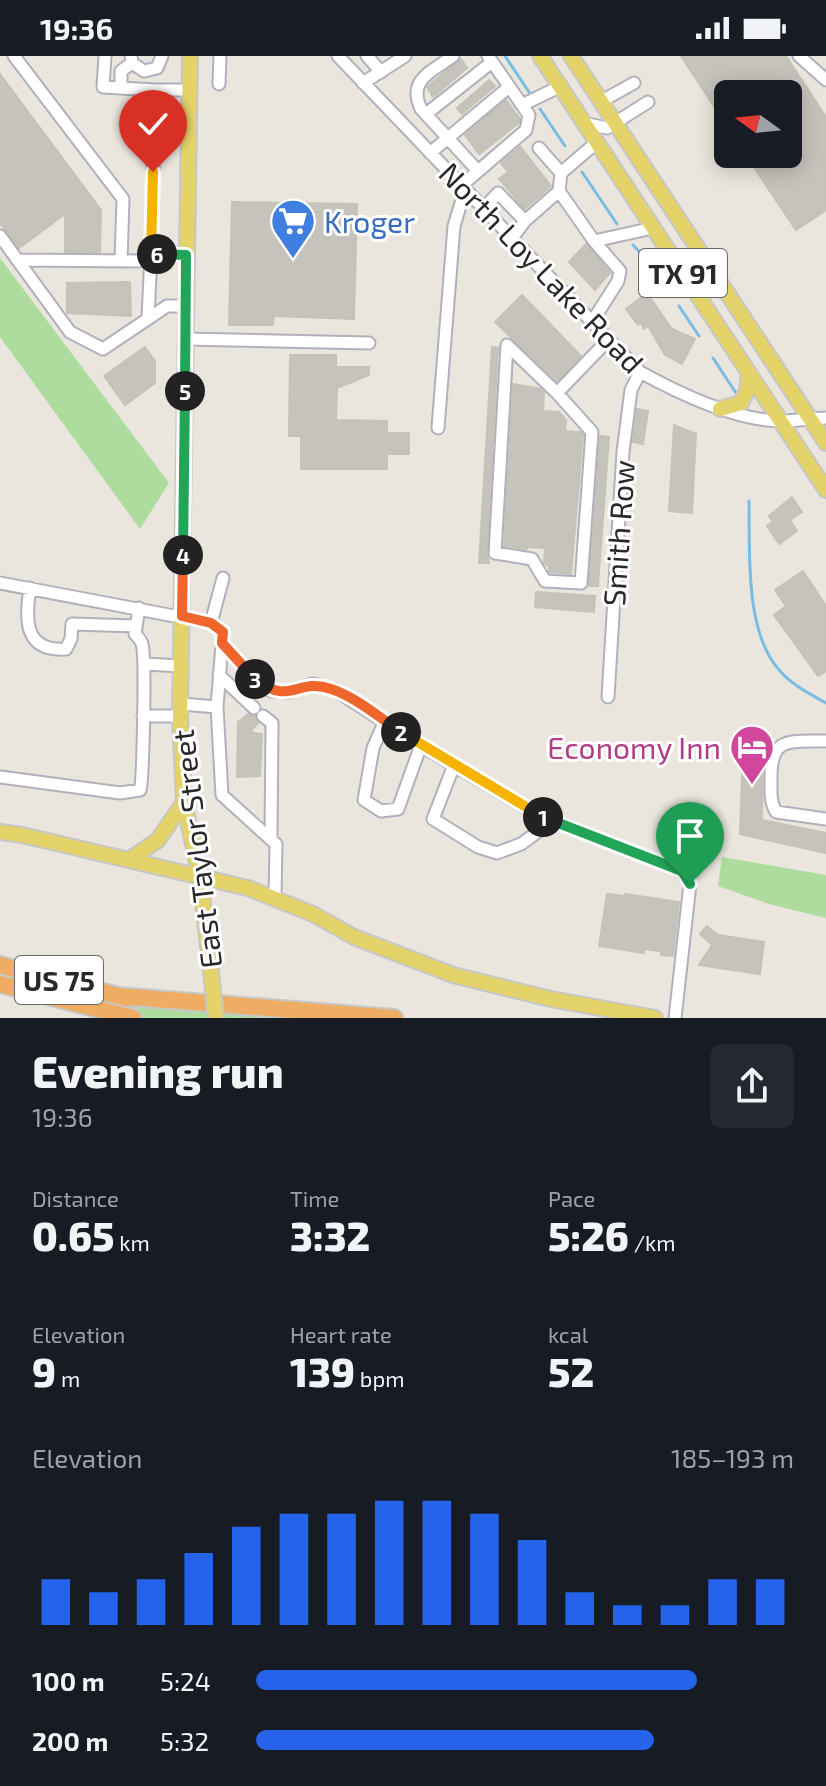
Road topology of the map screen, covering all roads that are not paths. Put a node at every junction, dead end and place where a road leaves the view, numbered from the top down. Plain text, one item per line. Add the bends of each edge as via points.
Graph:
1 (14, 56) edge
2 (105, 56) edge
3 (162, 56) edge
4 (190, 56) edge
5 (220, 56) edge
6 (338, 56) edge
7 (367, 56) edge
8 (405, 56) edge
9 (453, 56) edge
10 (540, 56) edge
11 (571, 56) edge
12 (799, 56) edge
13 (490, 59) edge
14 (131, 60) edge
15 (381, 72) junction
16 (826, 80) edge
17 (363, 83) junction
18 (634, 83) dead end
19 (219, 84) dead end
20 (509, 87) junction
21 (559, 87) junction
22 (121, 88) junction
23 (155, 90) junction
24 (188, 90) junction
25 (602, 101) junction
26 (648, 102) dead end
27 (522, 105) junction
28 (423, 111) junction
29 (583, 123) junction
30 (616, 124) junction
31 (403, 125) junction
32 (446, 136) junction
33 (597, 142) junction
34 (539, 148) dead end
35 (430, 153) junction
36 (478, 171) junction
37 (561, 173) junction
38 (464, 188) junction
39 (559, 191) junction
40 (484, 208) junction
41 (525, 221) junction
42 (653, 228) junction
43 (0, 236) edge
44 (512, 238) junction
45 (594, 241) junction
46 (151, 254) junction
47 (186, 255) junction
48 (17, 260) junction
49 (121, 261) junction
50 (186, 306) junction
51 (148, 318) junction
52 (592, 322) junction
53 (185, 339) junction
54 (609, 339) junction
55 (369, 343) dead end
56 (640, 372) junction
57 (749, 374) junction
58 (557, 393) junction
59 (720, 409) junction
60 (810, 418) junction
61 (826, 418) edge
62 (780, 421) junction
63 (438, 428) dead end
64 (826, 443) edge
65 (826, 490) edge
66 (223, 578) dead end
67 (0, 583) edge
68 (30, 588) junction
69 (139, 608) junction
70 (182, 616) junction
71 (211, 623) junction
72 (136, 626) junction
73 (222, 643) junction
74 (145, 664) junction
75 (181, 666) junction
76 (219, 675) junction
77 (608, 697) dead end
78 (217, 707) junction
79 (180, 710) junction
80 (143, 716) junction
81 (385, 721) junction
82 (826, 741) edge
83 (421, 745) junction
84 (454, 765) junction
85 (0, 777) edge
86 (184, 802) junction
87 (826, 819) edge
88 (553, 821) junction
89 (0, 832) edge
90 (271, 838) junction
91 (129, 860) junction
92 (200, 877) junction
93 (275, 897) junction
94 (0, 965) edge
95 (0, 984) edge
96 (118, 996) junction
97 (133, 1018) edge
98 (216, 1018) edge
99 (227, 1018) edge
100 (394, 1018) edge
101 (655, 1018) edge
102 (675, 1018) edge

1 - 49 street via 123,199
2 - 22 street via 103,87
3 - 14 street via 151,70 137,68
4 - 24 main road, East Taylor Street
5 - 19 street
6 - 17 street, North Loy Lake Road
7 - 15 street
8 - 15 street
9 - 28 street via 419,81 415,97
10 - 21 main road, TX 91
11 - 25 main road, TX 91
12 - 16 street
13 - 20 street
13 - 28 street
14 - 22 street via 121,71
15 - 17 street
17 - 31 street, North Loy Lake Road
18 - 25 street
20 - 27 street
20 - 32 street
21 - 27 street
21 - 29 main road, TX 91
22 - 23 street
23 - 24 street
23 - 46 street
24 - 47 main road, East Taylor Street
25 - 30 main road, TX 91
26 - 30 street
27 - 36 street via 529,115 526,130
28 - 31 street
28 - 32 street
29 - 30 street via 601,129
29 - 33 main road, TX 91
30 - 60 main road, TX 91
31 - 35 street, North Loy Lake Road
32 - 35 street
32 - 36 street
33 - 37 street
33 - 42 main road, TX 91
34 - 37 street
35 - 38 street, North Loy Lake Road
36 - 38 street
37 - 39 street
38 - 40 street, North Loy Lake Road
38 - 63 street via 454,226
39 - 41 street
39 - 45 street
40 - 41 street via 498,193
40 - 44 street, North Loy Lake Road
41 - 44 street
42 - 45 street
42 - 57 main road, TX 91
43 - 48 street
44 - 52 street, North Loy Lake Road
45 - 52 street via 620,271
46 - 47 street
46 - 49 street via 139,261
46 - 51 street
47 - 50 main road, East Taylor Street
48 - 49 street
48 - 51 street via 70,332 103,349
50 - 51 street via 167,306
50 - 53 main road, East Taylor Street
52 - 54 street, North Loy Lake Road
53 - 55 street
53 - 70 main road, East Taylor Street
54 - 56 street, North Loy Lake Road
54 - 58 street
56 - 59 street, North Loy Lake Road
56 - 77 street, Smith Row via 631,390 623,452
57 - 59 main road via 741,403
57 - 62 main road, TX 91
58 - 58 street via 592,432 581,583 545,581 532,559 495,553 507,345
59 - 62 street, North Loy Lake Road
60 - 61 street, North Loy Lake Road
60 - 62 street, North Loy Lake Road
60 - 64 main road, TX 91
62 - 65 main road, TX 91
66 - 71 street
67 - 68 street
68 - 69 street
68 - 72 street via 28,631 53,650 66,649 72,624
69 - 70 street
69 - 72 street
70 - 71 street
70 - 75 main road, East Taylor Street
71 - 73 street via 223,632
72 - 74 street
73 - 76 street
73 - 81 street via 271,691 313,684 335,690
74 - 75 street
74 - 80 street
75 - 79 main road, East Taylor Street
76 - 78 street
76 - 90 street via 272,723
78 - 79 street
78 - 90 street via 222,795
79 - 80 street
79 - 86 main road, East Taylor Street
80 - 85 street via 140,790 120,793
81 - 83 street
81 - 83 street via 373,748 364,800 381,811 398,809
82 - 87 street via 784,743 776,747 770,762 771,804 776,812
83 - 84 street
84 - 88 street
84 - 88 street via 433,819 478,847 497,853 521,844
86 - 91 main road via 158,840
86 - 92 main road, East Taylor Street
88 - 102 street via 682,871 690,884
89 - 91 main road
90 - 93 street via 276,844
91 - 92 main road
92 - 93 main road
92 - 98 main road, East Taylor Street, bridge
93 - 101 main road via 354,937 453,975
94 - 96 highway, US 75
95 - 97 highway, US 75
96 - 99 highway, US 75
96 - 100 highway

